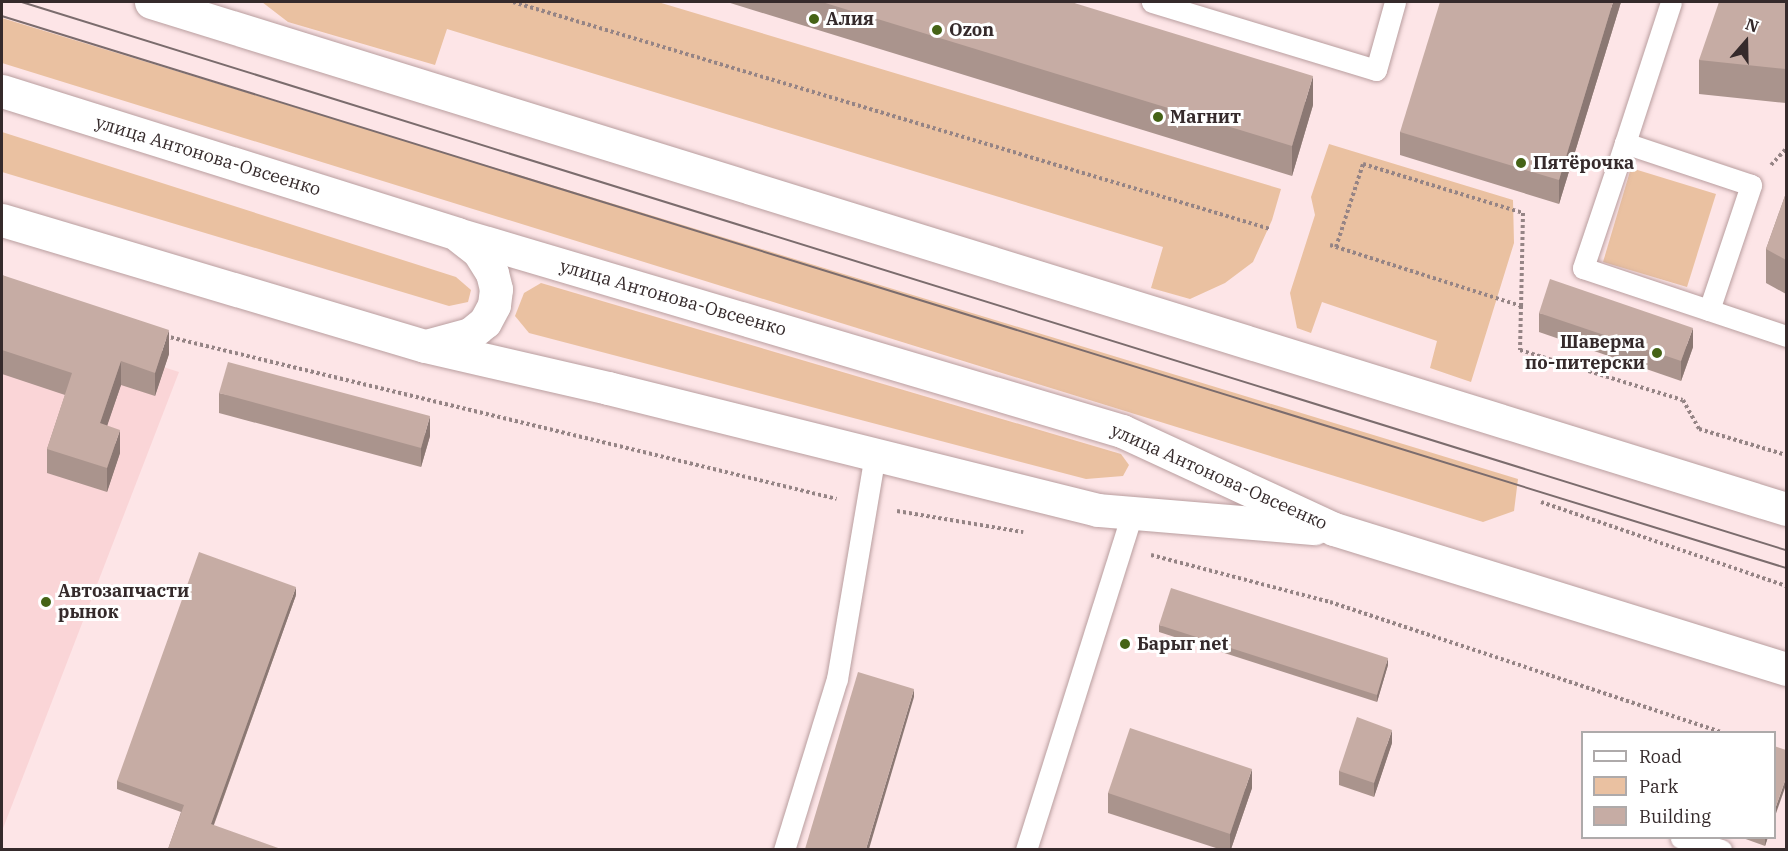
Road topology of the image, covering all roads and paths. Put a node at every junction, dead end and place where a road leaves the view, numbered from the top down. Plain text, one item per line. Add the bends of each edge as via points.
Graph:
1 (151, 2) edge
2 (513, 2) edge
3 (1152, 2) edge
4 (1395, 2) edge
5 (1671, 2) edge
6 (202, 9) edge
7 (2, 92) edge
8 (1625, 143) junction
9 (2, 220) edge
10 (1270, 229) dead end
11 (457, 234) junction
12 (1330, 245) dead end
13 (1336, 247) junction
14 (1521, 306) junction
15 (1709, 310) junction
16 (1786, 336) edge
17 (425, 346) junction
18 (875, 455) junction
19 (1786, 455) edge
20 (1541, 502) dead end
21 (1786, 509) edge
22 (1132, 513) junction
23 (1334, 529) junction
24 (1786, 586) edge
25 (1786, 669) edge
26 (1688, 839) edge
27 (783, 849) edge
28 (1026, 849) edge
29 (1721, 849) edge

1 - 6 main road
2 - 10 path
3 - 4 lane via 1376,70
5 - 8 lane
6 - 21 main road
7 - 11 main road, улица Антонова-Овсеенко
8 - 15 lane via 1583,268
8 - 15 lane via 1751,185
9 - 17 main road, улица Антонова-Овсеенко
11 - 17 main road via 478,251 492,273 494,305 485,322 470,334
11 - 23 main road, улица Антонова-Овсеенко via 1122,431
12 - 13 path
13 - 14 path
13 - 14 path via 1363,164 1523,213
14 - 19 path via 1520,350 1683,400 1699,429
15 - 16 lane
17 - 18 main road, улица Антонова-Овсеенко
18 - 22 main road, улица Антонова-Овсеенко via 1098,510
18 - 27 lane via 837,679
20 - 24 path
22 - 23 main road, улица Антонова-Овсеенко
22 - 28 lane
23 - 25 main road, улица Антонова-Овсеенко
26 - 29 lane

